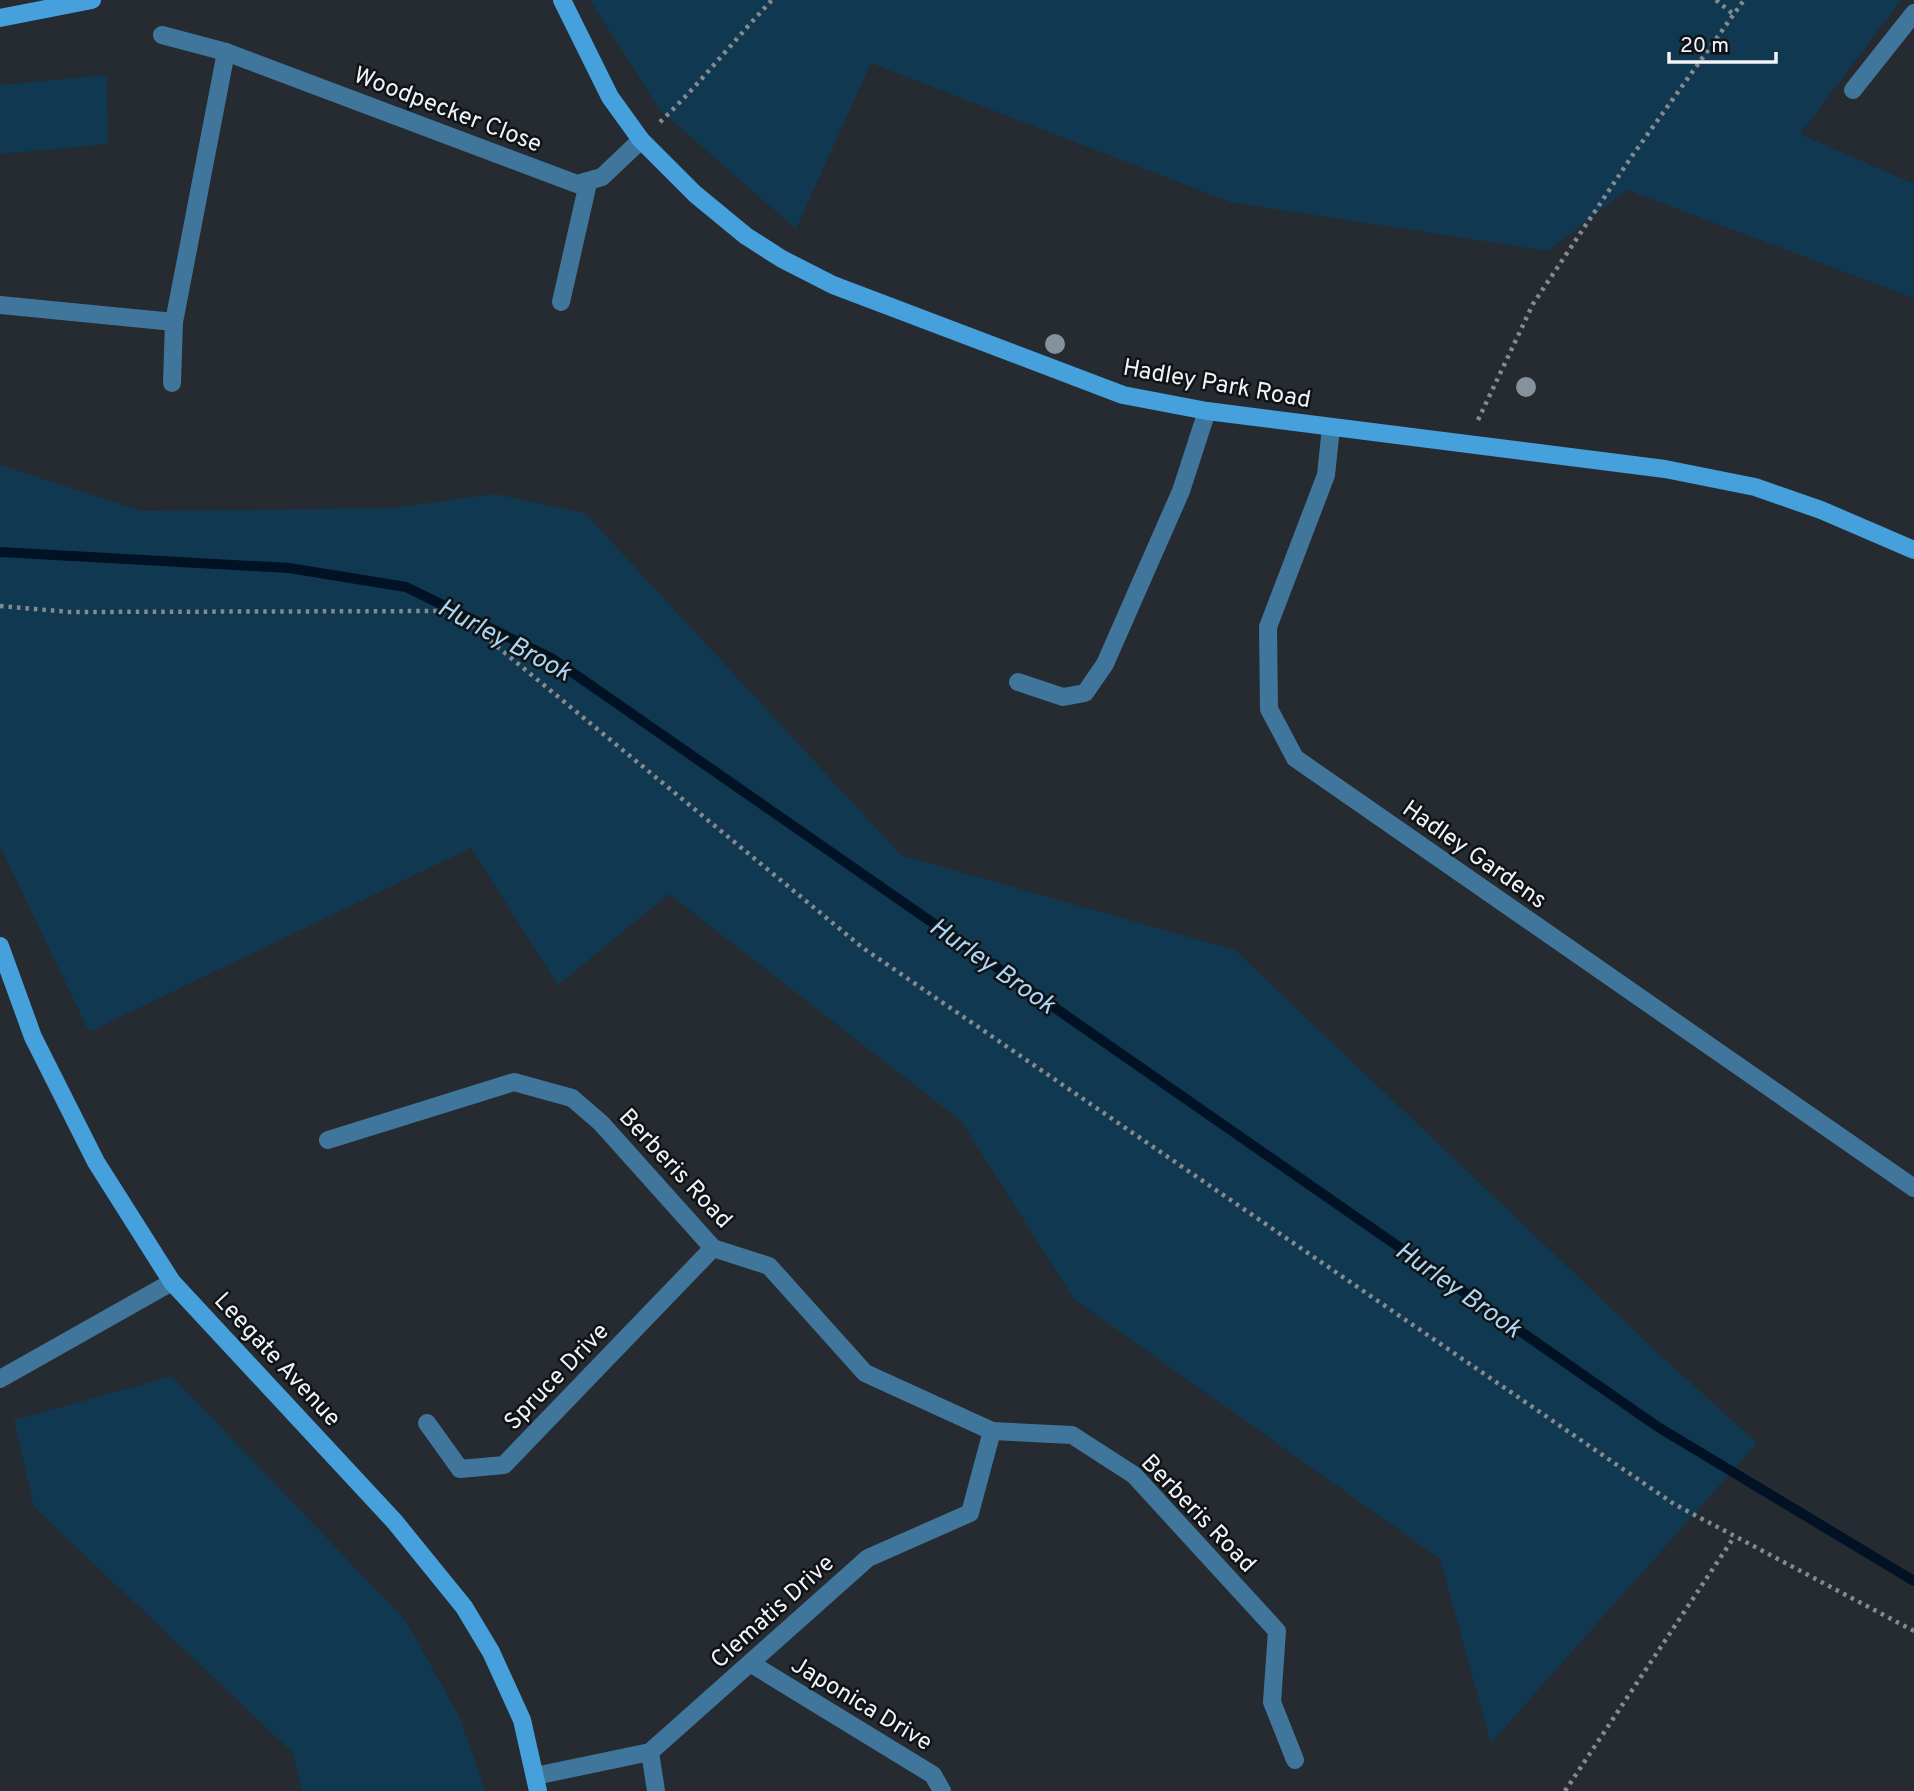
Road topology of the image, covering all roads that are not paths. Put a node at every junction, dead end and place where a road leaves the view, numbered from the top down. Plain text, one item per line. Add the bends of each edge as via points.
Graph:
1 (92, 0) edge
2 (562, 0) edge
3 (1914, 13) edge
4 (0, 18) edge
5 (162, 35) dead end
6 (226, 52) junction
7 (1853, 90) dead end
8 (641, 139) junction
9 (589, 183) junction
10 (561, 302) dead end
11 (0, 305) edge
12 (174, 322) junction
13 (172, 383) dead end
14 (1207, 411) junction
15 (1331, 428) junction
16 (1914, 550) edge
17 (1018, 682) dead end
18 (0, 946) edge
19 (328, 1140) dead end
20 (1914, 1188) edge
21 (713, 1248) junction
22 (173, 1282) junction
23 (0, 1379) edge
24 (427, 1423) dead end
25 (992, 1431) junction
26 (750, 1663) junction
27 (650, 1752) junction
28 (1295, 1760) dead end
29 (536, 1783) edge
30 (656, 1791) edge
31 (942, 1791) edge

1 - 4 street
2 - 8 street, Hadley Park Road via 610,97
3 - 7 street
5 - 6 street, Woodpecker Close
6 - 9 street, Woodpecker Close via 577,184
6 - 12 street
8 - 9 street
8 - 14 street, Hadley Park Road via 695,194 746,236 833,285 1123,395
9 - 10 street
11 - 12 street
12 - 13 street
14 - 15 street, Hadley Park Road
14 - 17 street via 1181,491 1105,664 1085,693 1063,697
15 - 16 street, Hadley Park Road via 1665,469 1755,487
15 - 20 street, Hadley Gardens via 1326,475 1269,628 1269,709 1295,758
18 - 22 street, Leegate Avenue via 33,1037 96,1162
19 - 21 street, Berberis Road via 514,1082 572,1098 601,1123
21 - 24 street, Spruce Drive via 504,1465 460,1469
21 - 25 street, Berberis Road via 769,1266 865,1373
22 - 23 street
22 - 29 street, Leegate Avenue via 395,1522 464,1607 522,1720
25 - 26 street, Clematis Drive via 970,1513 867,1558
25 - 28 street, Berberis Road via 1072,1435 1134,1475 1277,1631 1272,1702
26 - 27 street, Clematis Drive
26 - 31 street, Japonica Drive via 933,1774
27 - 29 street, Clematis Drive
27 - 30 street

